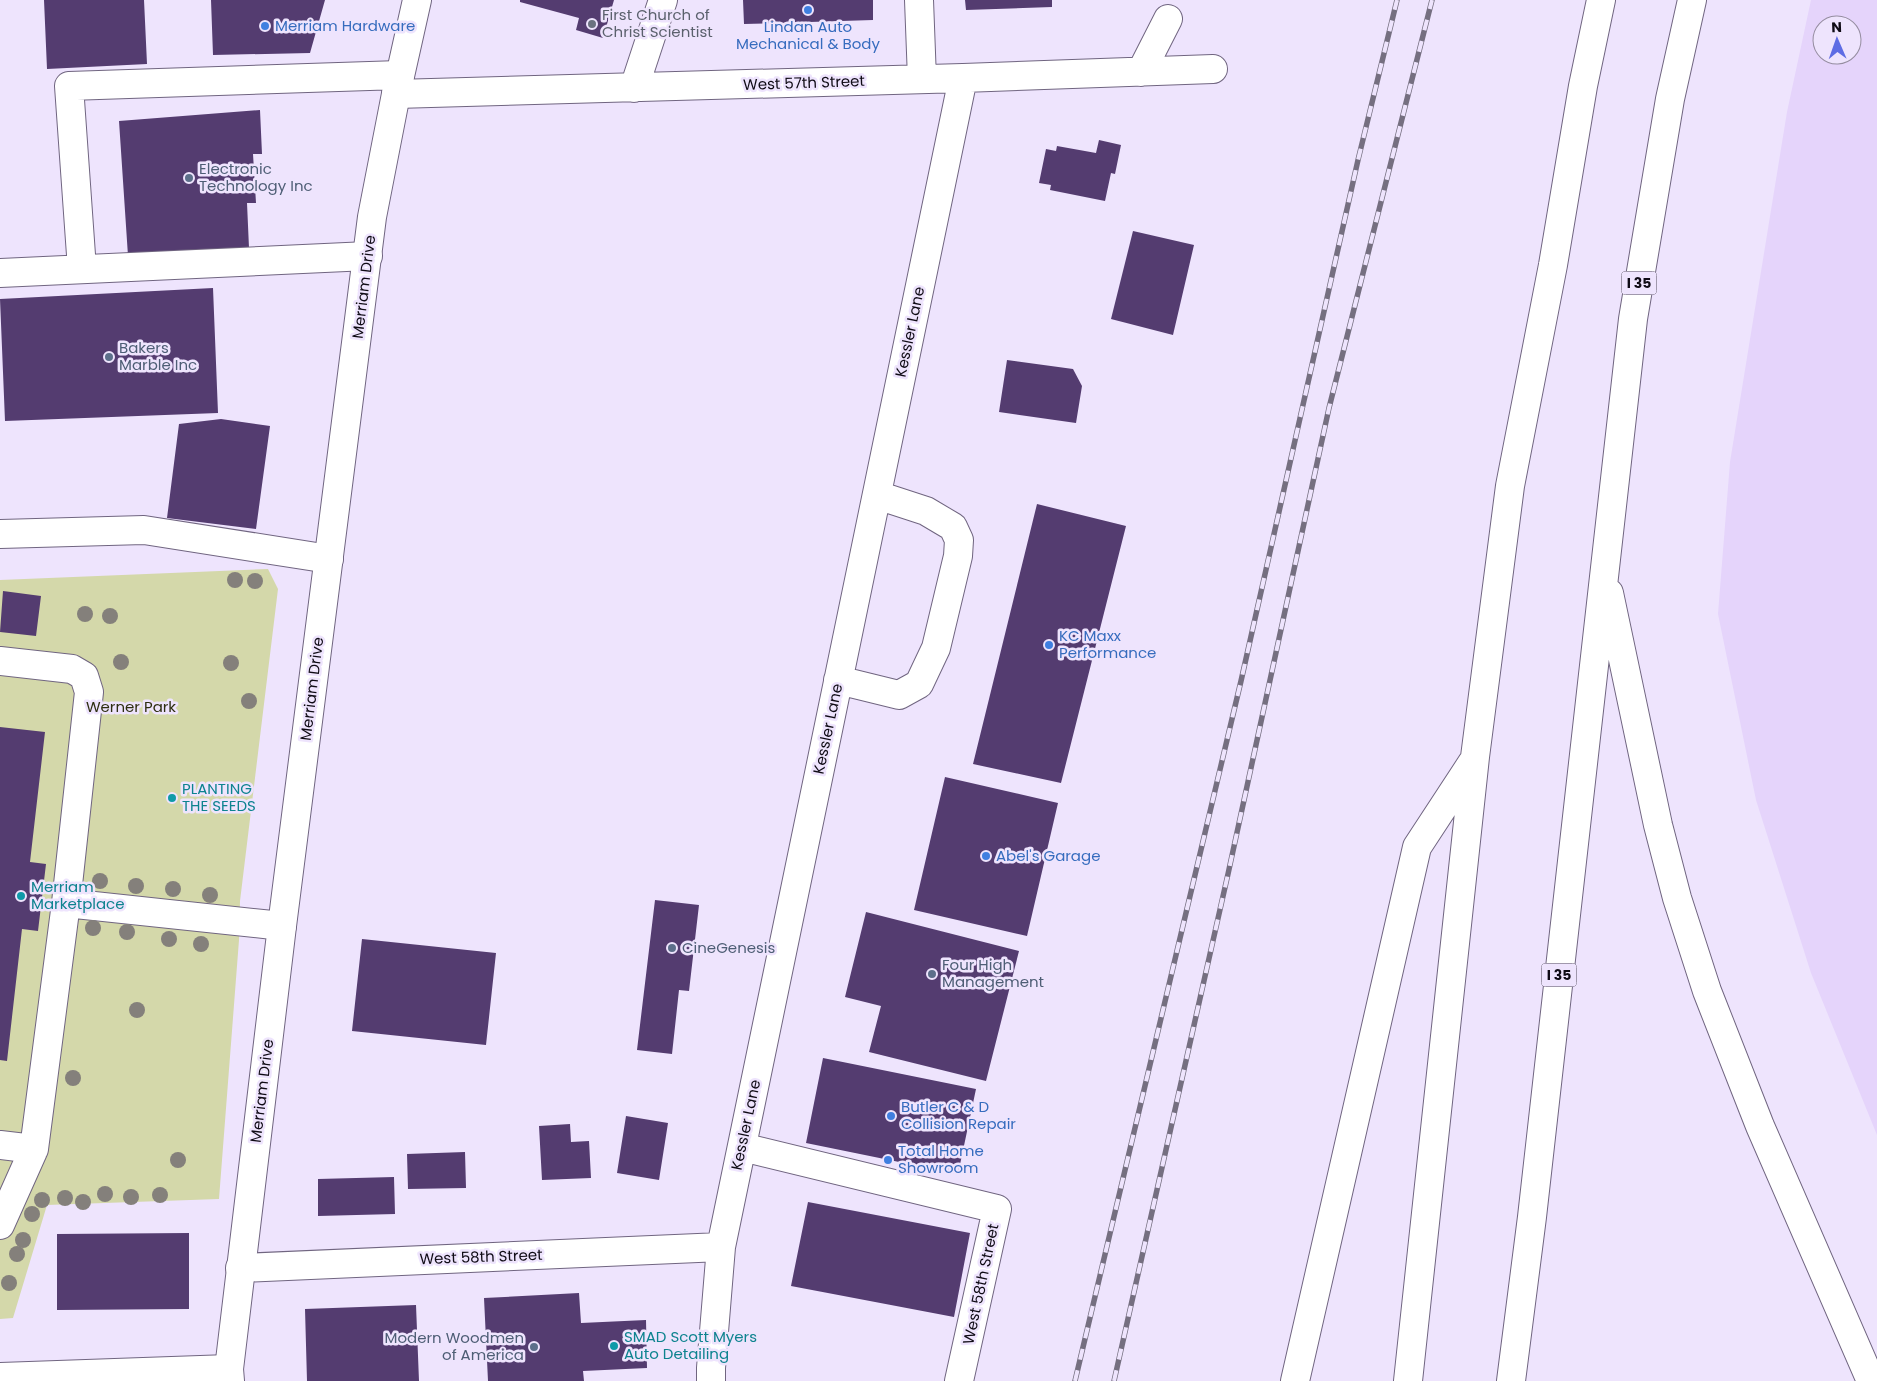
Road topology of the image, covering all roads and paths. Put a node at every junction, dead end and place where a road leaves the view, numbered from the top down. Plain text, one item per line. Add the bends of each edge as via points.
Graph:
1 (417, 0) edge
2 (663, 0) edge
3 (919, 0) edge
4 (1601, 0) edge
5 (1692, 0) edge
6 (1168, 19) dead end
7 (1213, 69) dead end
8 (1141, 72) junction
9 (962, 78) junction
10 (922, 79) junction
11 (398, 84) junction
12 (634, 88) junction
13 (368, 256) junction
14 (82, 269) junction
15 (0, 273) edge
16 (876, 495) junction
17 (0, 534) edge
18 (329, 559) junction
19 (1604, 569) junction
20 (0, 661) edge
21 (838, 680) junction
22 (1475, 757) junction
23 (66, 903) junction
24 (282, 926) junction
25 (0, 1145) edge
26 (742, 1147) junction
27 (34, 1149) junction
28 (0, 1225) edge
29 (721, 1247) junction
30 (240, 1268) junction
31 (230, 1375) edge
32 (0, 1376) edge
33 (711, 1381) edge
34 (959, 1381) edge
35 (1295, 1381) edge
36 (1408, 1381) edge
37 (1511, 1381) edge
38 (1870, 1381) edge

1 - 11 main road, Merriam Drive
2 - 12 main road
3 - 10 main road
4 - 22 main road via 1510,486
5 - 19 main road, I 35 via 1670,99 1633,319
6 - 8 main road
7 - 8 main road, West 57th Street
8 - 9 main road, West 57th Street
9 - 10 main road, West 57th Street
9 - 16 main road, Kessler Lane
10 - 12 main road, West 57th Street
11 - 12 main road, West 57th Street
11 - 13 main road, Merriam Drive via 372,217
11 - 14 main road, West 57th Street via 69,86
13 - 14 main road
13 - 18 main road, Merriam Drive
14 - 15 main road
16 - 21 main road, Kessler Lane
16 - 21 main road via 926,511 954,526 959,540 958,556 936,648 919,684 899,694
17 - 18 main road via 144,530
18 - 24 main road, Merriam Drive
19 - 37 main road, I 35
19 - 38 main road via 1658,825 1707,991 1760,1126
20 - 23 main road via 72,669 84,676 90,692
21 - 26 main road, Kessler Lane
22 - 35 main road via 1417,847
22 - 36 main road
23 - 24 main road
23 - 27 main road
24 - 30 main road, Merriam Drive
25 - 27 main road
26 - 29 main road, Kessler Lane
26 - 34 main road, West 58th Street via 997,1210
27 - 28 main road
29 - 30 main road, West 58th Street
29 - 33 main road, Kessler Lane
30 - 31 main road, Merriam Drive
31 - 32 main road

